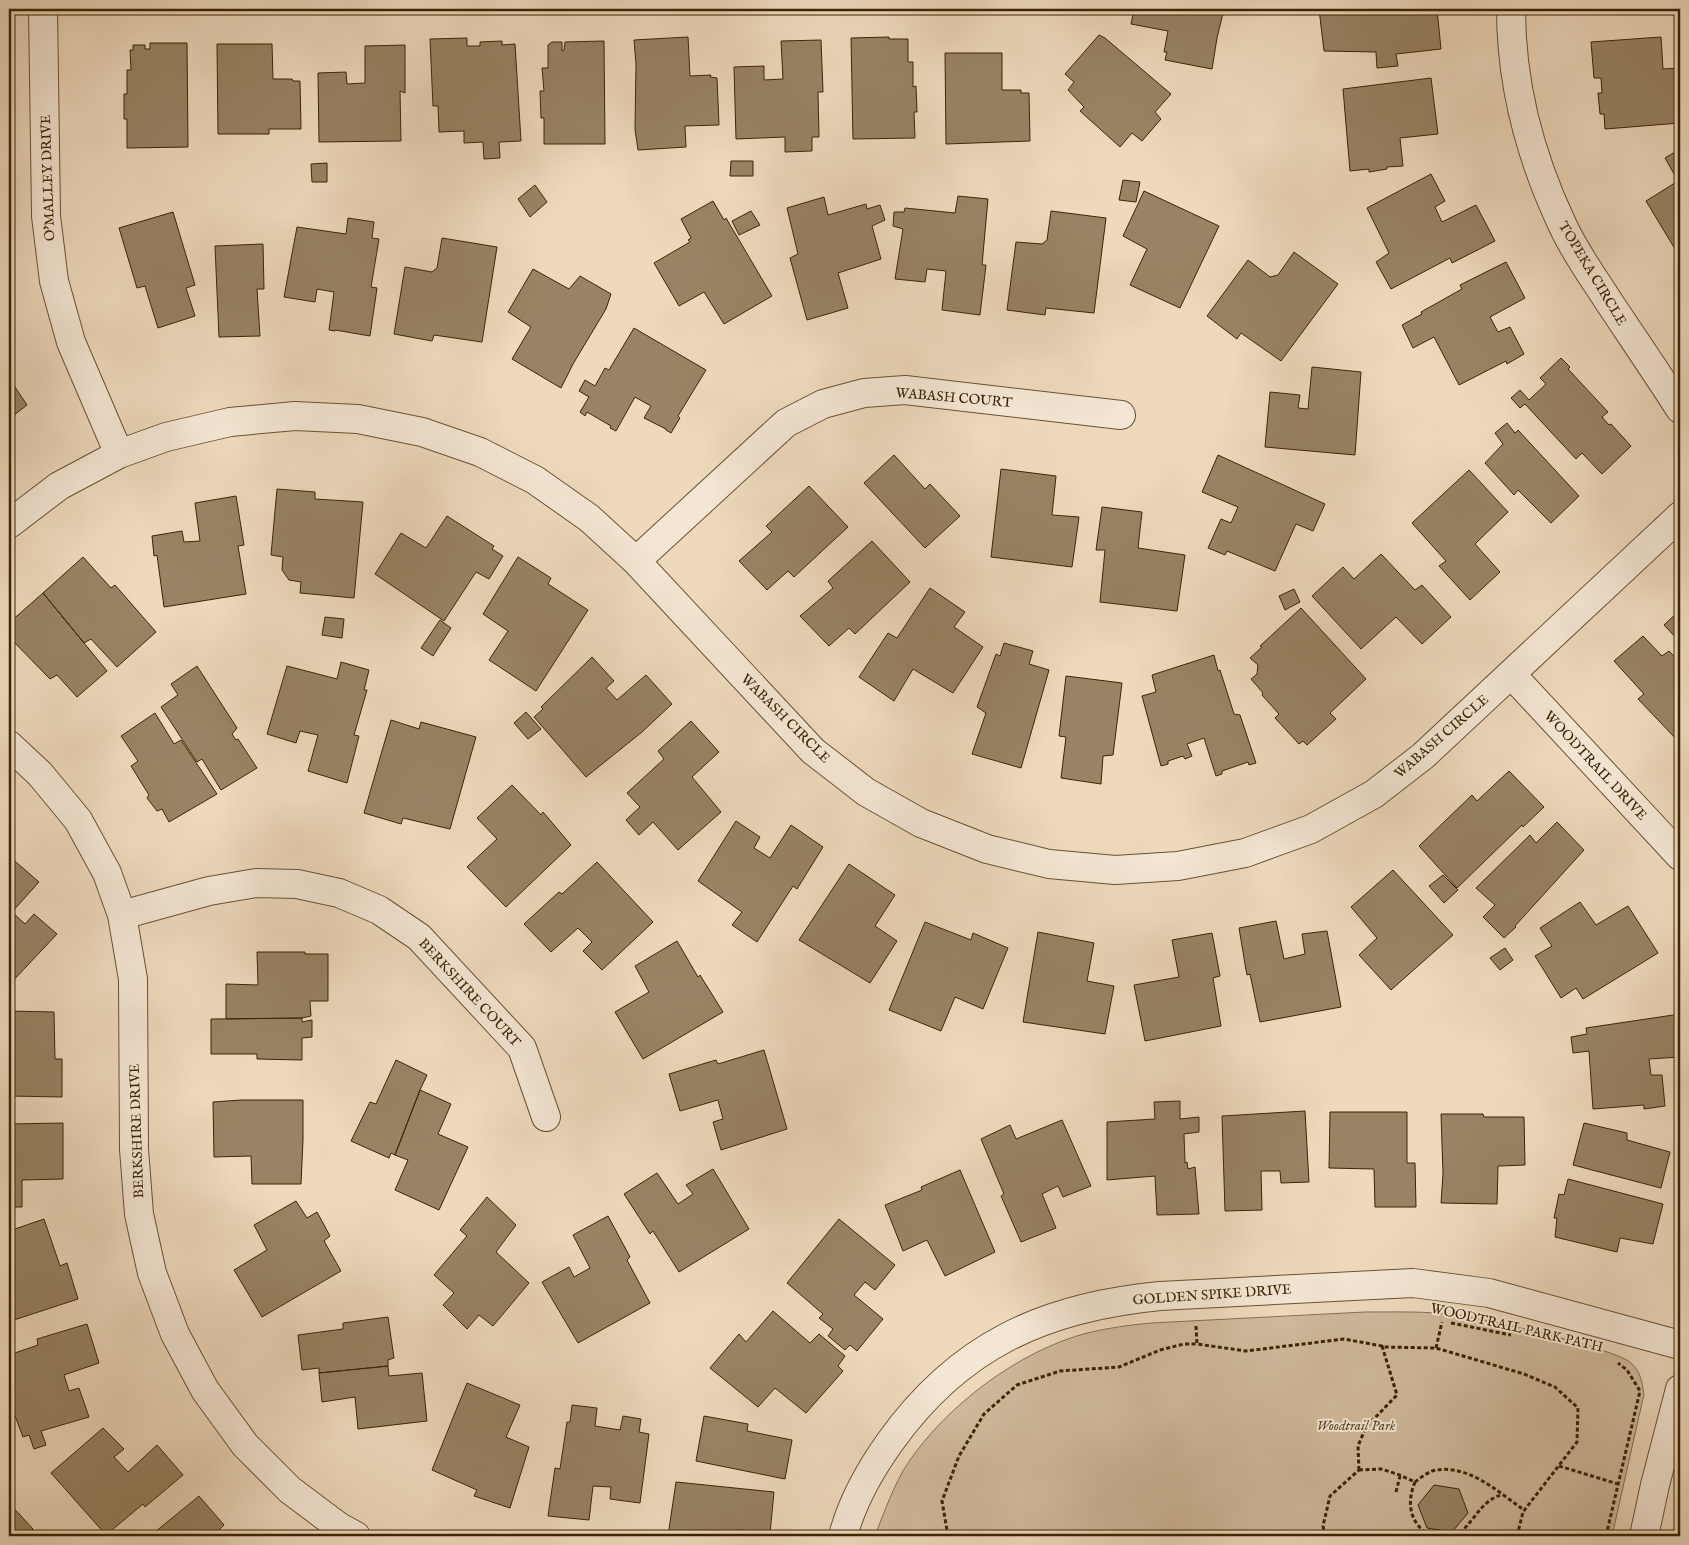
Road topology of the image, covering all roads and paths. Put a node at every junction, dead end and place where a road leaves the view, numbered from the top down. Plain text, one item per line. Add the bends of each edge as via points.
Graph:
1 (44, 9) edge
2 (1512, 9) edge
3 (1680, 409) edge
4 (1121, 415) dead end
5 (120, 454) junction
6 (1680, 516) edge
7 (9, 524) edge
8 (636, 561) junction
9 (1511, 674) junction
10 (9, 745) edge
11 (1680, 856) edge
12 (122, 915) junction
13 (546, 1117) dead end
14 (1434, 1320) dead end
15 (1442, 1322) junction
16 (1205, 1324) dead end
17 (1513, 1335) dead end
18 (1197, 1344) junction
19 (1680, 1344) edge
20 (1382, 1346) junction
21 (1436, 1348) junction
22 (1616, 1361) dead end
23 (1680, 1389) edge
24 (1559, 1466) junction
25 (1360, 1470) junction
26 (1400, 1476) junction
27 (1415, 1482) junction
28 (1618, 1484) junction
29 (1396, 1492) dead end
30 (1503, 1495) junction
31 (1524, 1510) junction
32 (356, 1536) edge
33 (843, 1536) edge
34 (948, 1536) edge
35 (1325, 1536) edge
36 (1430, 1536) edge
37 (1454, 1536) edge
38 (1517, 1536) edge
39 (1606, 1536) edge
40 (1644, 1536) edge

1 - 5 street, O'MALLEY DRIVE via 46,216 54,280 71,342
2 - 3 street, TOPEKA CIRCLE via 1511,38 1519,97 1535,160 1562,226
4 - 8 street, WABASH COURT via 905,390 864,393 823,404 786,423
5 - 7 street, WABASH CIRCLE via 59,486
5 - 8 street, WABASH CIRCLE via 166,437 230,422 295,416 358,419 422,432 480,452 535,480 590,518
6 - 9 street, WABASH CIRCLE
8 - 9 street, WABASH CIRCLE via 813,751 866,792 921,824 987,849 1049,864 1116,870 1178,866 1245,853 1311,829 1374,794 1423,756
9 - 11 street, WOODTRAIL DRIVE
10 - 12 street, BERKSHIRE DRIVE via 40,774 78,820 107,873
12 - 13 street, BERKSHIRE COURT via 210,890 256,883 297,884 339,893 379,910 419,937 522,1048
12 - 32 street, BERKSHIRE DRIVE via 133,979 134,1149 139,1214 152,1273 174,1334 205,1390 245,1445 290,1490
14 - 15 path, WOODTRAIL PARK PATH
15 - 17 path, WOODTRAIL PARK PATH
15 - 21 path
16 - 18 path via 1196,1325
18 - 20 path via 1246,1351 1344,1339
18 - 34 path via 1160,1350 1119,1367 1060,1371 1017,1385 984,1414 959,1456 942,1501
19 - 33 street, GOLDEN SPIKE DRIVE via 1489,1293 1413,1282 1160,1296 1096,1305 1060,1314 1014,1333 989,1346 946,1378 912,1413 879,1458 854,1506
20 - 21 path
20 - 25 path via 1397,1395 1366,1427 1358,1446
21 - 24 path via 1524,1374 1555,1387 1578,1408 1577,1442
22 - 28 path, WOODTRAIL PARK PATH via 1627,1370 1640,1391
23 - 40 street
24 - 28 path
24 - 31 path
25 - 26 path via 1381,1469
25 - 35 path via 1330,1496 1322,1526
26 - 27 path
26 - 29 path
27 - 30 path via 1431,1471 1452,1470 1481,1479
27 - 36 path via 1411,1492 1412,1516 1420,1529
28 - 39 path, WOODTRAIL PARK PATH
30 - 31 path
30 - 37 path via 1483,1505
31 - 38 path

